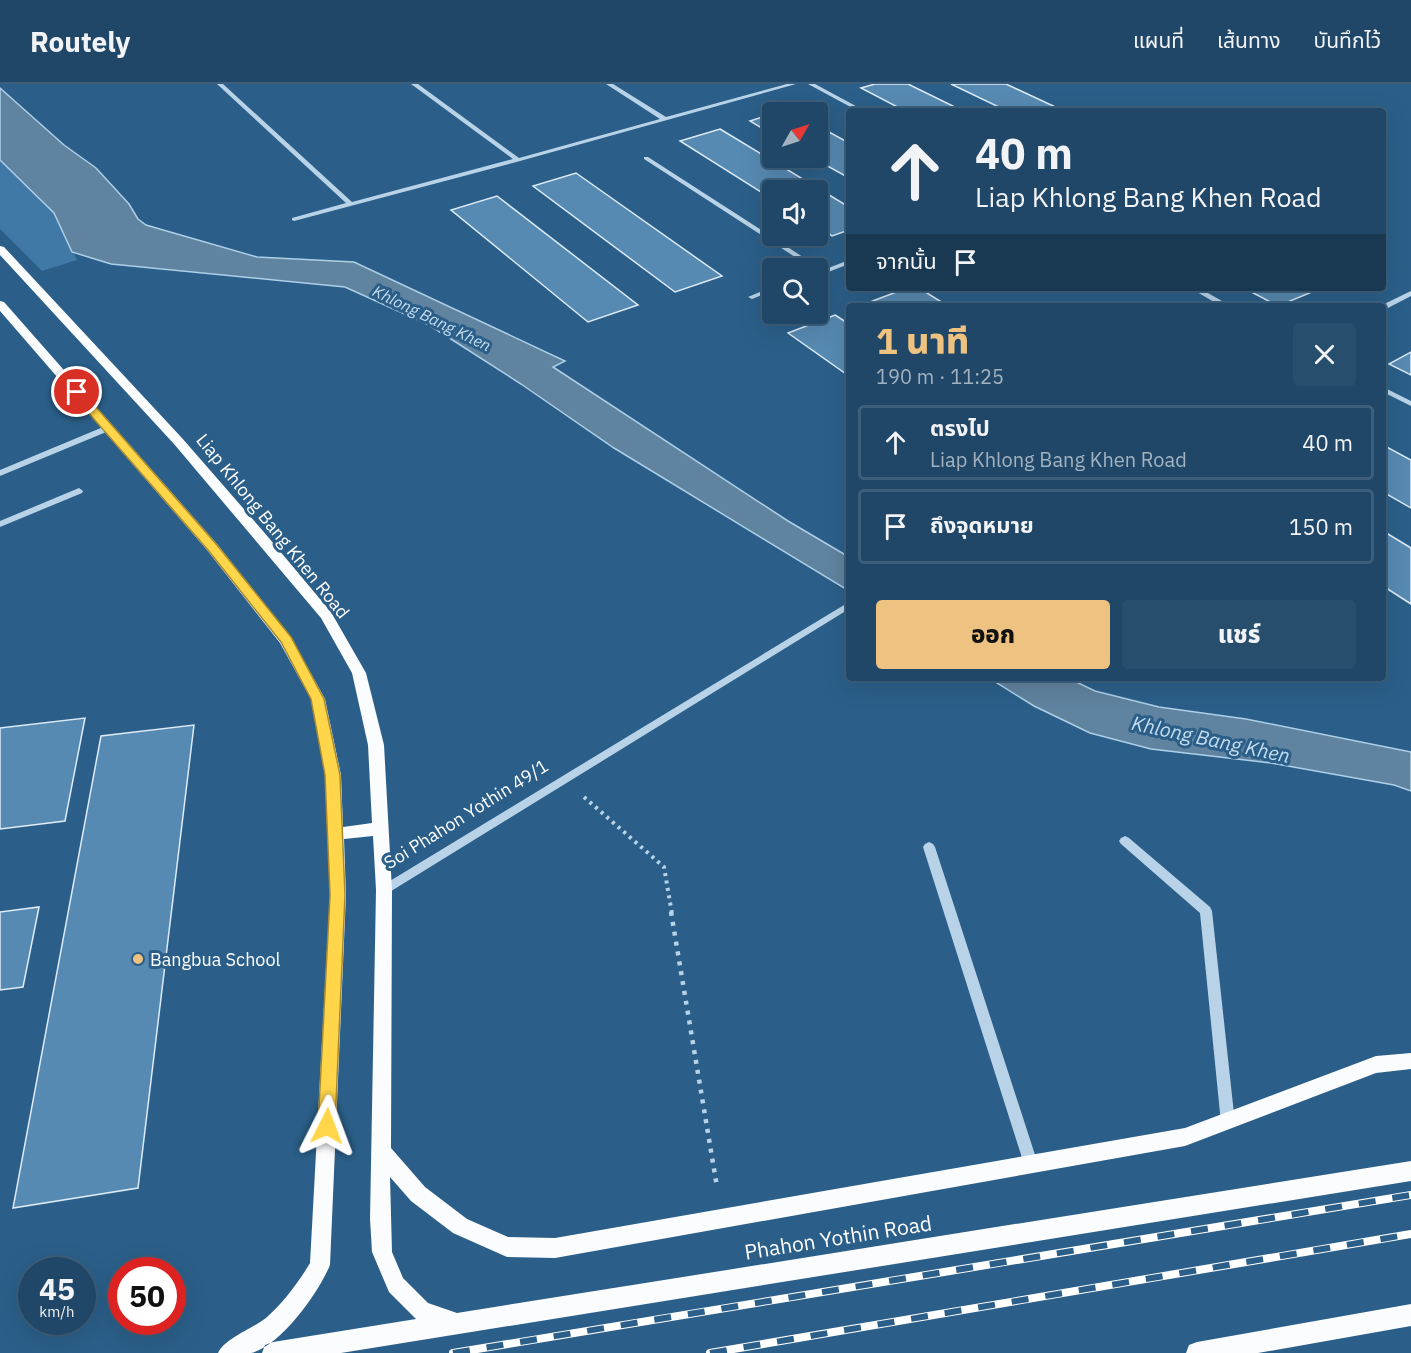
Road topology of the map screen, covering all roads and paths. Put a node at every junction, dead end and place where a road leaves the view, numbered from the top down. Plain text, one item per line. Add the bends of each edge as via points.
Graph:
1 (220, 84) edge
2 (414, 84) edge
3 (609, 84) edge
4 (793, 84) edge
5 (811, 84) edge
6 (856, 108) edge
7 (665, 119) junction
8 (646, 158) dead end
9 (518, 160) junction
10 (351, 204) junction
11 (294, 219) dead end
12 (0, 249) edge
13 (798, 258) edge
14 (846, 263) edge
15 (828, 268) edge
16 (1200, 291) edge
17 (762, 293) edge
18 (1411, 293) edge
19 (752, 297) dead end
20 (1222, 303) edge
21 (0, 304) edge
22 (1386, 306) edge
23 (1386, 391) edge
24 (1411, 404) edge
25 (108, 428) junction
26 (0, 473) edge
27 (79, 491) dead end
28 (0, 524) edge
29 (846, 607) edge
30 (562, 779) junction
31 (380, 829) junction
32 (335, 834) junction
33 (1125, 841) dead end
34 (929, 847) dead end
35 (384, 890) junction
36 (1411, 1061) edge
37 (1228, 1123) junction
38 (381, 1152) junction
39 (1031, 1164) junction
40 (1404, 1172) edge
41 (722, 1218) junction
42 (1411, 1315) edge
43 (455, 1323) junction
44 (229, 1353) edge
45 (273, 1353) edge
46 (1197, 1353) edge

1 - 10 street
2 - 9 street
3 - 7 street
4 - 7 street
5 - 6 street
7 - 9 street
8 - 13 street
9 - 10 street
10 - 11 street
12 - 31 main road, Liap Khlong Bang Khen Road via 178,441 326,615 358,673 376,745
14 - 15 street
16 - 20 street
17 - 19 street
18 - 22 street
21 - 25 main road
23 - 24 street
25 - 26 street
25 - 32 main road via 286,640 318,699 333,775
27 - 28 street
29 - 30 street, Soi Phahon Yothin 49/1
30 - 35 street, Soi Phahon Yothin 49/1
30 - 41 path via 664,867
31 - 32 main road
31 - 35 main road, Liap Khlong Bang Khen Road
32 - 44 main road via 338,895 320,1265 303,1297 274,1326
33 - 37 street via 1206,911
34 - 39 street
35 - 38 main road, Soi Phahon Yothin 49/1
36 - 37 main road via 1376,1065
37 - 39 main road via 1185,1137
38 - 41 main road via 418,1194 460,1227 507,1246 555,1248
38 - 43 main road, Soi Phahon Yothin 49/1 via 382,1252 396,1285 422,1311
39 - 41 main road
40 - 43 main road, Phahon Yothin Road
42 - 46 main road
43 - 45 main road, Phahon Yothin Road

